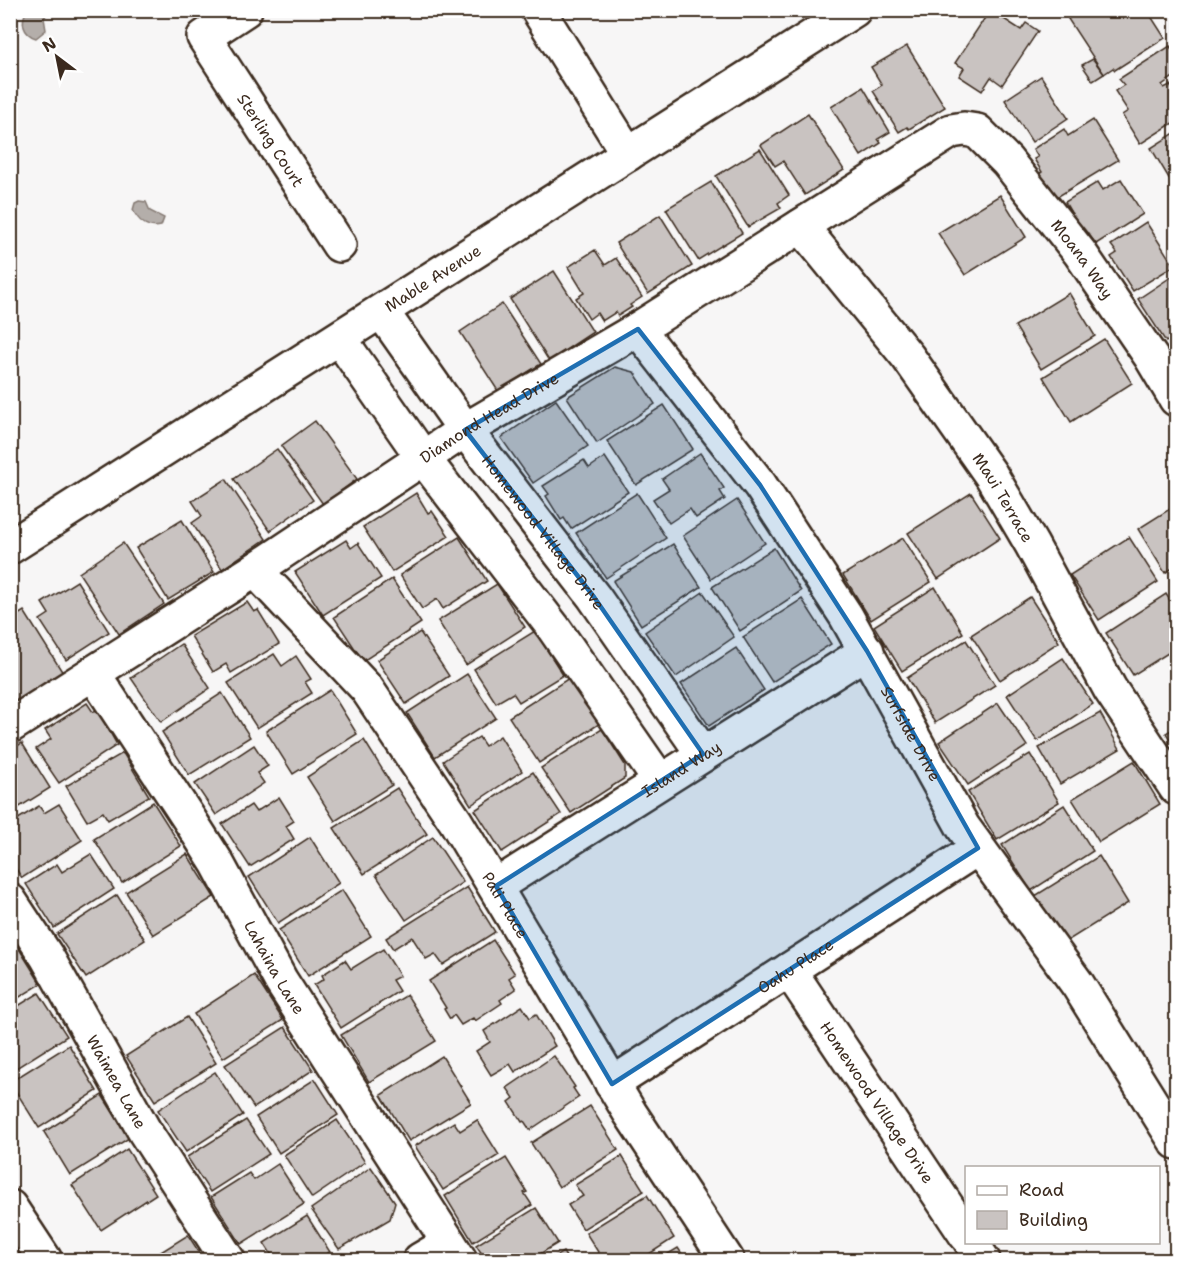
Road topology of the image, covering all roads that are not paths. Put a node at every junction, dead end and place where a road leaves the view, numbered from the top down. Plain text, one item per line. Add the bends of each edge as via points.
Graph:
1 (245, 10) edge
2 (538, 10) edge
3 (854, 10) edge
4 (977, 131) joint
5 (628, 154) junction
6 (801, 226) junction
7 (339, 245) dead end
8 (382, 312) junction
9 (638, 329) junction
10 (340, 339) junction
11 (1176, 399) edge
12 (465, 430) junction
13 (423, 458) junction
14 (10, 547) edge
15 (255, 570) junction
16 (867, 651) junction
17 (93, 673) junction
18 (10, 726) edge
19 (703, 754) junction
20 (660, 781) junction
21 (1176, 788) edge
22 (978, 848) junction
23 (496, 885) junction
24 (10, 901) edge
25 (789, 970) junction
26 (612, 1084) junction
27 (1176, 1142) edge
28 (10, 1207) edge
29 (965, 1234) edge
30 (972, 1244) edge
31 (455, 1252) edge
32 (45, 1260) edge
33 (228, 1260) edge
34 (420, 1260) edge
35 (727, 1260) edge
36 (983, 1260) edge

1 - 7 street, Sterling Court via 204,37
2 - 5 street
3 - 5 street, Mable Avenue
4 - 6 street, Diamond Head Drive via 951,131
4 - 11 street, Moana Way via 1007,161 1080,253
5 - 8 street, Mable Avenue
6 - 9 street, Diamond Head Drive
6 - 21 street, Maui Terrace via 908,357 991,475 1110,689
8 - 10 street, Mable Avenue
8 - 12 street, Homewood Village Drive
9 - 12 street, Diamond Head Drive
9 - 16 street, Surfside Drive via 760,485
10 - 13 street
10 - 14 street, Mable Avenue
12 - 13 street, Diamond Head Drive
12 - 19 street, Homewood Village Drive via 594,597
13 - 15 street, Diamond Head Drive
13 - 20 street via 553,627
15 - 17 street, Diamond Head Drive
15 - 23 street, Pali Place via 366,689
16 - 19 street, Island Way
16 - 22 street, Surfside Drive
17 - 18 street, Diamond Head Drive
17 - 31 street, Lahaina Lane via 217,863 281,981
19 - 20 street, Island Way
20 - 23 street, Island Way
22 - 25 street, Oahu Place
22 - 27 street, Surfside Drive via 1078,985
23 - 26 street, Pali Place
24 - 33 street, Waimea Lane via 47,957 145,1132
25 - 26 street, Oahu Place
25 - 29 street, Homewood Village Drive
26 - 35 street, Pali Place
28 - 32 street
30 - 36 street
31 - 34 street

